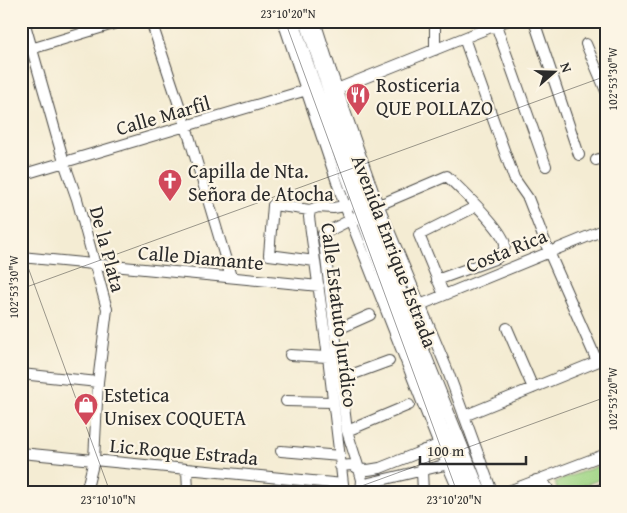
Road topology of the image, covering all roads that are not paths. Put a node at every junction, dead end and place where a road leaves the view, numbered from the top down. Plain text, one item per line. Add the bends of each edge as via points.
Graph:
1 (24, 21) edge
2 (123, 21) edge
3 (151, 21) edge
4 (284, 21) edge
5 (293, 21) edge
6 (306, 21) edge
7 (316, 21) edge
8 (435, 21) edge
9 (506, 21) edge
10 (534, 21) edge
11 (496, 25) junction
12 (464, 38) junction
13 (586, 44) dead end
14 (32, 49) junction
15 (435, 50) junction
16 (21, 52) edge
17 (310, 89) junction
18 (333, 91) junction
19 (606, 91) edge
20 (186, 126) junction
21 (579, 155) dead end
22 (64, 162) junction
23 (546, 166) dead end
24 (21, 175) edge
25 (477, 206) junction
26 (363, 207) junction
27 (310, 210) junction
28 (603, 230) edge
29 (317, 234) junction
30 (606, 243) edge
31 (549, 252) junction
32 (21, 257) edge
33 (315, 260) junction
34 (95, 264) junction
35 (231, 277) junction
36 (437, 280) junction
37 (318, 286) junction
38 (444, 295) junction
39 (420, 304) junction
40 (370, 316) dead end
41 (507, 328) dead end
42 (334, 331) junction
43 (290, 355) dead end
44 (328, 357) junction
45 (601, 360) edge
46 (389, 361) dead end
47 (21, 374) edge
48 (340, 378) junction
49 (98, 382) junction
50 (533, 388) junction
51 (286, 401) dead end
52 (332, 402) junction
53 (409, 405) dead end
54 (464, 416) junction
55 (347, 431) junction
56 (448, 441) junction
57 (424, 450) junction
58 (281, 451) dead end
59 (21, 453) edge
60 (606, 454) edge
61 (94, 460) junction
62 (340, 461) junction
63 (456, 462) junction
64 (187, 469) junction
65 (360, 469) junction
66 (422, 471) junction
67 (536, 480) junction
68 (606, 487) edge
69 (343, 488) edge
70 (361, 491) edge
71 (86, 492) edge
72 (188, 492) edge
73 (423, 492) edge
74 (459, 492) edge
75 (468, 492) edge
76 (480, 492) edge
77 (492, 492) edge
78 (506, 492) edge
79 (550, 492) edge
80 (594, 492) edge

1 - 14 street, De la Plata
2 - 14 street
3 - 20 street
4 - 17 street
5 - 17 main road, Avenida Enrique Estrada
6 - 18 main road, Avenida Enrique Estrada
7 - 18 street
8 - 15 street
9 - 11 street
10 - 21 street
11 - 12 street
11 - 23 street
12 - 15 street
12 - 31 street via 514,178 528,198
13 - 19 street
14 - 16 street
14 - 22 street, De la Plata
15 - 18 street
17 - 20 street, Calle Marfil
17 - 26 main road, Avenida Enrique Estrada via 334,157
18 - 26 main road, Avenida Enrique Estrada
20 - 22 street, Calle Marfil
20 - 35 street
22 - 24 street, Calle Marfil
22 - 34 street, De la Plata
25 - 26 street via 447,176
25 - 36 street via 419,234
25 - 36 street via 503,236 504,251 497,258
26 - 27 street, Calle Estatuto Jurídico via 318,207
26 - 29 street, Calle Estatuto Jurídico
26 - 39 street
26 - 56 main road, Avenida Enrique Estrada
27 - 29 street, Calle Estatuto Jurídico via 309,217
27 - 33 street via 274,205 269,255
28 - 30 street
28 - 31 street, Costa Rica
29 - 33 street, Calle Estatuto Jurídico
29 - 42 street, Calle Estatuto Jurídico
31 - 38 street, Costa Rica
31 - 45 street
32 - 34 street, Calle Diamante
33 - 37 street, Calle Estatuto Jurídico
34 - 35 street, Calle Diamante
34 - 49 street, De la Plata via 107,309
35 - 37 street, Calle Diamante
36 - 38 street
37 - 44 street, Calle Estatuto Jurídico
38 - 39 street, Costa Rica
39 - 54 street
40 - 42 street
41 - 50 street
42 - 48 street, Calle Estatuto Jurídico
43 - 44 street
44 - 52 street, Calle Estatuto Jurídico
45 - 50 street
46 - 48 street
47 - 49 street
48 - 55 street, Calle Estatuto Jurídico
49 - 61 street, De la Plata
50 - 54 street
51 - 52 street
52 - 62 street, Calle Estatuto Jurídico
53 - 55 street
54 - 77 street
55 - 65 street, Calle Estatuto Jurídico
56 - 57 street
56 - 63 main road, Avenida Enrique Estrada
57 - 65 street via 380,468
57 - 66 street
58 - 62 street
59 - 61 street, Lic.Roque Estrada
60 - 67 street
61 - 64 street, Lic.Roque Estrada
61 - 71 street, De la Plata
62 - 65 street
62 - 69 street, Calle Estatuto Jurídico
63 - 66 street
63 - 74 street
63 - 75 main road, Avenida Enrique Estrada
63 - 76 main road, Avenida Enrique Estrada
64 - 69 street, Lic.Roque Estrada
64 - 72 street
65 - 70 street, Calle Estatuto Jurídico
66 - 70 street via 369,483
66 - 73 street
67 - 78 street
67 - 79 street via 544,482
68 - 80 street

